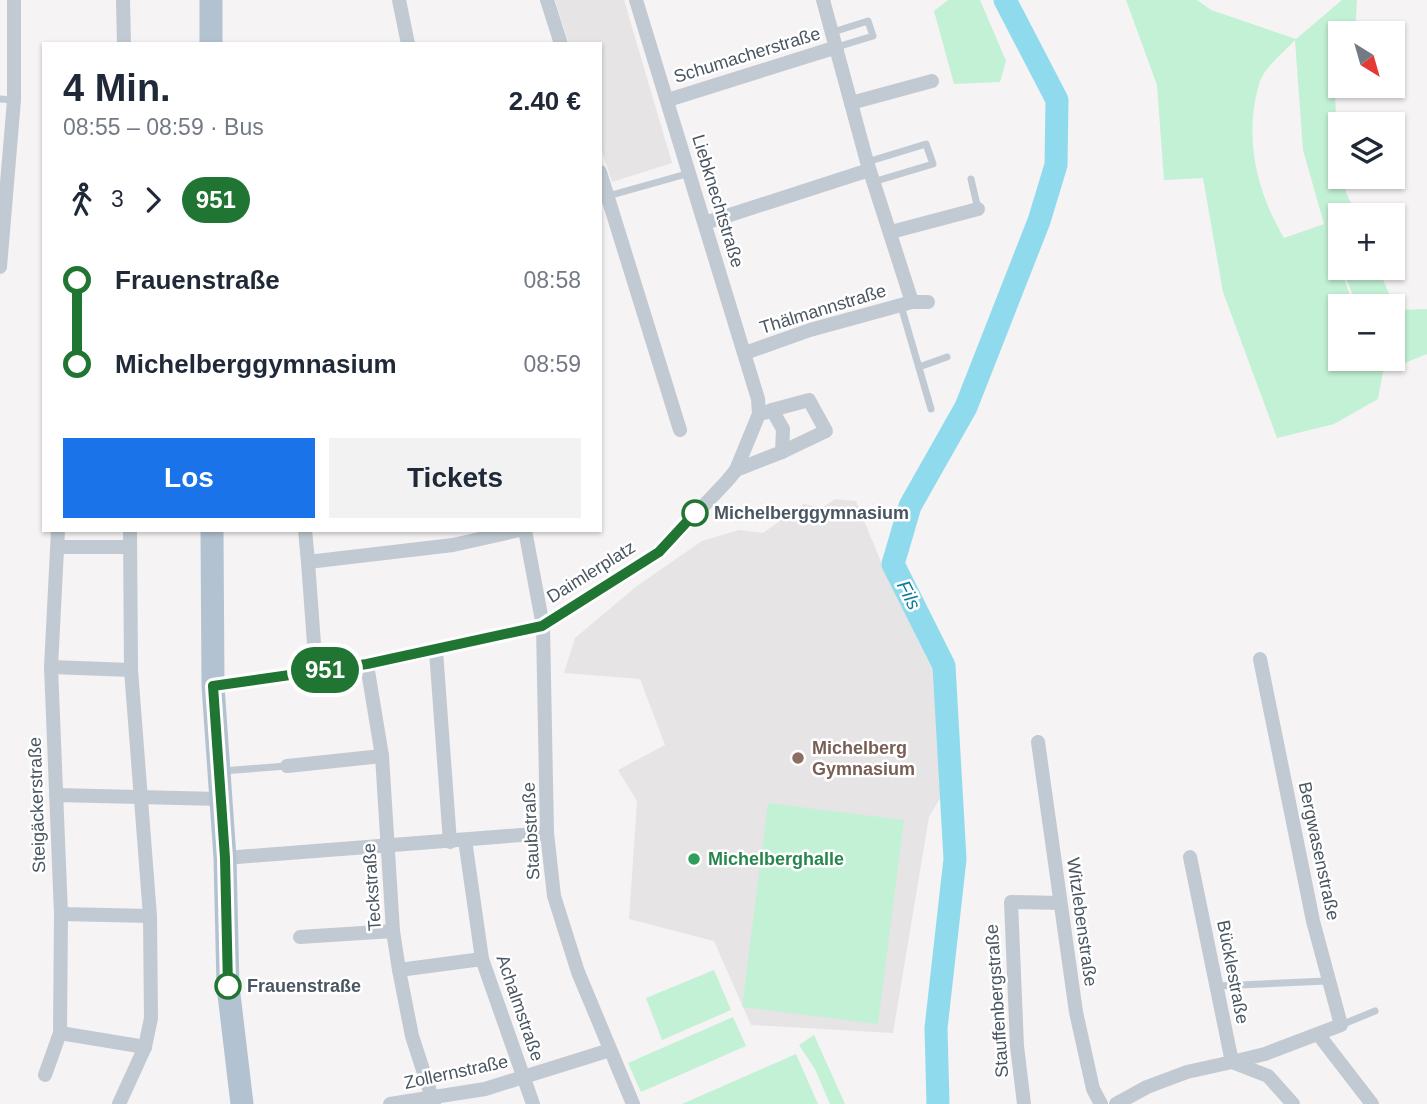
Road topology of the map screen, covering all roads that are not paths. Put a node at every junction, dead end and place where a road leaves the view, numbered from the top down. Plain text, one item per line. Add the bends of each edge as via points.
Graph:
1 (14, 0) edge
2 (123, 0) edge
3 (211, 0) edge
4 (399, 0) edge
5 (547, 0) edge
6 (636, 0) edge
7 (823, 0) edge
8 (833, 32) junction
9 (124, 42) edge
10 (211, 42) edge
11 (408, 42) edge
12 (560, 42) edge
13 (837, 47) junction
14 (932, 81) dead end
15 (7, 99) edge
16 (668, 100) junction
17 (853, 109) junction
18 (870, 171) junction
19 (690, 173) junction
20 (602, 178) edge
21 (971, 178) dead end
22 (608, 196) junction
23 (978, 208) joint
24 (705, 223) junction
25 (892, 239) junction
26 (0, 267) edge
27 (928, 302) dead end
28 (906, 303) junction
29 (745, 353) junction
30 (947, 357) dead end
31 (919, 367) junction
32 (931, 409) dead end
33 (766, 412) junction
34 (680, 430) dead end
35 (782, 452) junction
36 (731, 476) junction
37 (58, 532) edge
38 (130, 532) edge
39 (212, 532) edge
40 (304, 532) edge
41 (514, 532) edge
42 (523, 532) edge
43 (58, 547) junction
44 (130, 547) junction
45 (307, 562) junction
46 (542, 626) junction
47 (436, 651) junction
48 (1260, 659) dead end
49 (367, 664) junction
50 (51, 667) junction
51 (131, 670) junction
52 (316, 671) junction
53 (213, 686) junction
54 (1038, 742) dead end
55 (382, 757) junction
56 (287, 766) joint
57 (219, 771) junction
58 (56, 795) junction
59 (141, 798) junction
60 (220, 799) junction
61 (547, 833) junction
62 (458, 841) junction
63 (389, 844) junction
64 (1190, 857) dead end
65 (225, 858) junction
66 (1060, 903) junction
67 (61, 914) junction
68 (150, 916) junction
69 (393, 931) junction
70 (300, 937) dead end
71 (482, 959) junction
72 (399, 970) junction
73 (1327, 981) junction
74 (1218, 986) junction
75 (1375, 1011) dead end
76 (1341, 1025) junction
77 (60, 1033) junction
78 (1318, 1034) junction
79 (145, 1047) junction
80 (610, 1050) junction
81 (1232, 1062) junction
82 (45, 1075) dead end
83 (523, 1078) junction
84 (433, 1102) edge
85 (124, 1103) edge
86 (242, 1104) edge
87 (390, 1104) edge
88 (533, 1104) edge
89 (634, 1104) edge
90 (1024, 1104) edge
91 (1101, 1104) edge
92 (1115, 1104) edge
93 (1293, 1104) edge
94 (1371, 1104) edge

1 - 15 street
2 - 9 street
3 - 10 main road
4 - 11 street
5 - 12 street
6 - 16 street, Liebknechtstraße
7 - 8 street, Schumacherstraße
8 - 13 street, Schumacherstraße
8 - 13 lane via 868,21 873,36
13 - 16 street, Schumacherstraße
13 - 17 street, Schumacherstraße
14 - 17 street
15 - 26 street
16 - 19 street, Liebknechtstraße
17 - 18 street, Schumacherstraße
18 - 18 lane via 926,144 933,164
18 - 24 street
18 - 25 street, Thälmannstraße
19 - 22 lane
19 - 24 street, Liebknechtstraße
20 - 22 street
21 - 23 lane
22 - 34 street
23 - 25 street
24 - 29 street, Liebknechtstraße
25 - 28 street, Thälmannstraße
27 - 28 street, Thälmannstraße
28 - 29 street, Thälmannstraße
28 - 31 lane
29 - 33 street, Liebknechtstraße
30 - 31 lane
31 - 32 lane
33 - 35 street, Liebknechtstraße via 783,429
33 - 35 street via 809,400 826,431
33 - 36 street
35 - 36 street
36 - 46 street, Daimlerplatz via 659,552
37 - 43 street, Steigäckerstraße
38 - 44 street
39 - 53 main road
40 - 45 street
41 - 45 street via 453,545
42 - 46 street, Daimlerplatz
43 - 44 street
43 - 50 street, Steigäckerstraße
44 - 51 street
45 - 52 street
46 - 47 street
46 - 61 street, Staubstraße
47 - 49 street
47 - 62 street, Achalmstraße
48 - 73 street, Bergwasenstraße
49 - 52 street
49 - 55 street, Teckstraße
50 - 51 street
50 - 58 street, Steigäckerstraße
51 - 59 street
52 - 53 street
53 - 57 main road
54 - 66 street, Witzlebenstraße
55 - 56 street
55 - 63 street, Teckstraße
56 - 57 lane
57 - 60 main road
58 - 59 street
58 - 67 street, Steigäckerstraße
59 - 60 street
59 - 68 street
60 - 65 main road
61 - 62 street
61 - 80 street, Staubstraße via 554,896
62 - 63 street
62 - 71 street, Achalmstraße
63 - 65 street
63 - 69 street, Teckstraße
64 - 74 street, Bücklestraße
65 - 86 main road via 228,986
66 - 90 street, Stauffenbergstraße via 1011,902
66 - 91 street, Witzlebenstraße via 1076,1012 1093,1089
67 - 68 street
67 - 77 street, Steigäckerstraße
68 - 79 street via 151,1018
69 - 70 street
69 - 72 street, Teckstraße
71 - 72 street
71 - 83 street, Achalmstraße
72 - 84 street, Teckstraße via 412,1036
73 - 74 lane
73 - 76 street, Bergwasenstraße
74 - 81 street, Bücklestraße
75 - 76 lane
76 - 78 street
77 - 79 street
77 - 82 street, Steigäckerstraße
78 - 81 street
78 - 94 street
79 - 85 street
80 - 83 street, Zollernstraße
80 - 89 street, Staubstraße
81 - 92 street via 1188,1072
81 - 93 street via 1268,1076
83 - 84 street, Zollernstraße
83 - 88 street, Achalmstraße
84 - 87 street, Zollernstraße

